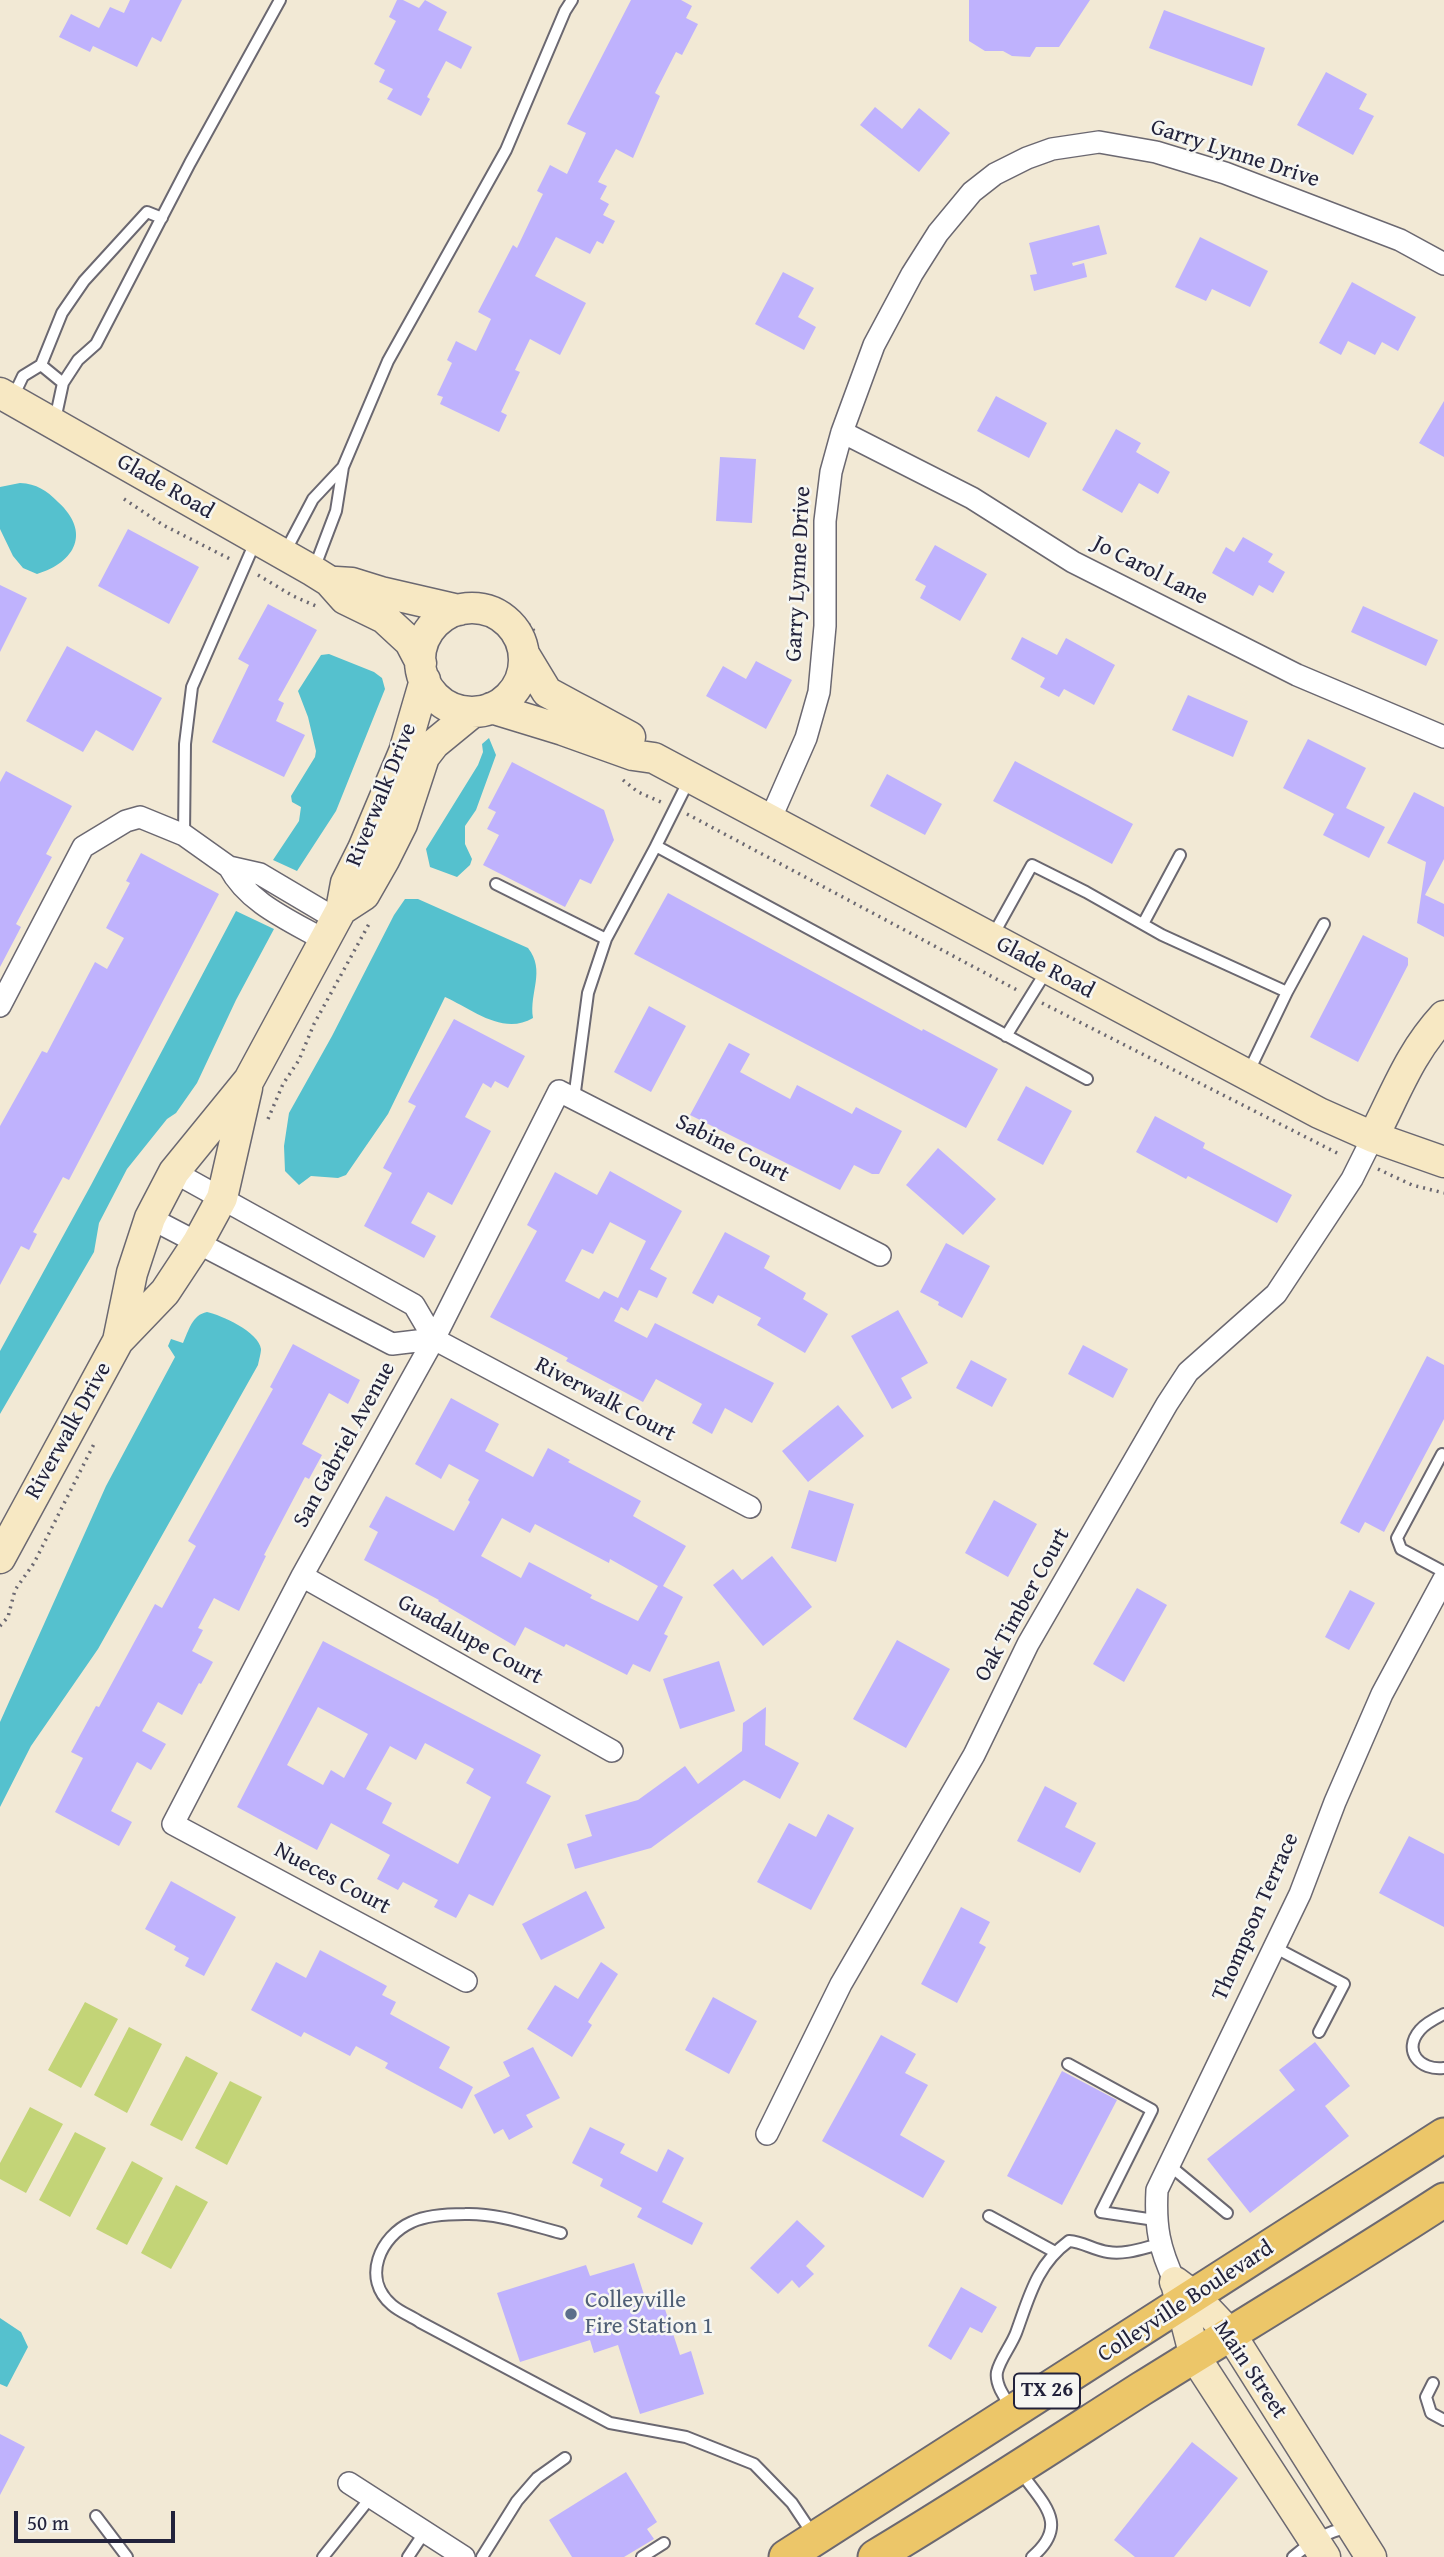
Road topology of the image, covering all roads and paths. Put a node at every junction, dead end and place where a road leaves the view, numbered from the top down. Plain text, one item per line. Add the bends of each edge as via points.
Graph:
1 (280, 0) edge
2 (572, 0) edge
3 (162, 218) junction
4 (1444, 264) edge
5 (41, 365) junction
6 (63, 383) junction
7 (6, 397) edge
8 (54, 422) junction
9 (842, 432) junction
10 (343, 467) junction
11 (124, 499) dead end
12 (256, 539) junction
13 (284, 554) junction
14 (244, 566) junction
15 (320, 586) junction
16 (467, 603) junction
17 (532, 647) junction
18 (423, 672) junction
19 (482, 710) junction
20 (1444, 737) edge
21 (654, 758) junction
22 (690, 777) junction
23 (621, 779) dead end
24 (676, 808) junction
25 (770, 820) junction
26 (184, 835) junction
27 (656, 846) junction
28 (1180, 855) dead end
29 (496, 884) dead end
30 (334, 923) junction
31 (1324, 924) dead end
32 (1143, 925) junction
33 (991, 938) junction
34 (606, 939) junction
35 (1048, 969) junction
36 (1287, 992) junction
37 (1030, 997) junction
38 (0, 1006) edge
39 (1444, 1017) edge
40 (1006, 1036) junction
41 (1246, 1075) junction
42 (1087, 1079) dead end
43 (249, 1080) junction
44 (567, 1095) junction
45 (1368, 1149) junction
46 (1444, 1162) edge
47 (174, 1172) junction
48 (1444, 1193) edge
49 (222, 1198) junction
50 (149, 1218) junction
51 (198, 1242) junction
52 (880, 1255) dead end
53 (434, 1339) junction
54 (118, 1341) junction
55 (1442, 1454) dead end
56 (750, 1507) dead end
57 (0, 1558) edge
58 (1444, 1572) edge
59 (302, 1576) junction
60 (1444, 1579) edge
61 (612, 1751) dead end
62 (173, 1824) joint
63 (1274, 1947) junction
64 (466, 1981) dead end
65 (1444, 2014) edge
66 (1319, 2032) dead end
67 (1068, 2064) dead end
68 (1444, 2068) edge
69 (767, 2134) dead end
70 (1444, 2135) edge
71 (1168, 2165) junction
72 (1444, 2200) edge
73 (1227, 2213) dead end
74 (989, 2216) dead end
75 (1155, 2220) junction
76 (561, 2233) dead end
77 (1160, 2244) junction
78 (1055, 2252) junction
79 (1184, 2295) junction
80 (1231, 2335) junction
81 (1195, 2357) junction
82 (1433, 2383) dead end
83 (1015, 2411) junction
84 (1444, 2420) edge
85 (565, 2458) dead end
86 (1018, 2469) junction
87 (349, 2483) dead end
88 (371, 2497) junction
89 (96, 2516) dead end
90 (1352, 2527) junction
91 (425, 2533) junction
92 (664, 2543) dead end
93 (821, 2547) edge
94 (1310, 2551) edge
95 (127, 2557) edge
96 (323, 2557) edge
97 (408, 2557) edge
98 (464, 2557) edge
99 (482, 2557) edge
100 (642, 2557) edge
101 (786, 2557) edge
102 (875, 2557) edge
103 (1032, 2557) edge
104 (1371, 2557) edge

1 - 3 lane
2 - 10 lane via 506,150 388,361
3 - 5 lane via 147,212 84,281 62,313
3 - 6 lane via 96,344
4 - 9 street, Garry Lynne Drive via 1400,240 1225,173 1156,152 1099,142 1052,149 995,174 972,192 938,233 874,345
5 - 6 lane
5 - 7 lane via 23,376
6 - 8 lane
7 - 8 street, Glade Road
8 - 12 street, Glade Road
9 - 20 street, Jo Carol Lane via 972,498 1073,562 1297,676
9 - 25 street, Garry Lynne Drive via 825,521 825,626 819,692 806,738
10 - 13 lane via 313,499
10 - 15 lane
11 - 14 path via 163,525
12 - 13 street, Glade Road
12 - 14 lane
13 - 15 street, Glade Road
14 - 15 path via 293,596
14 - 26 lane via 192,687 184,744
15 - 16 street, Glade Road via 352,583 381,592
15 - 18 street, Glade Road via 384,618 410,642
16 - 17 street, Glade Road via 501,617 523,645
16 - 17 path via 509,605 521,614
16 - 18 street via 435,624 425,639 420,655
17 - 19 street via 512,695
17 - 21 street, Glade Road via 547,692 640,742
18 - 19 street, Glade Road via 438,699 452,708
18 - 30 street, Riverwalk Drive via 404,752 346,883
19 - 21 street, Glade Road
19 - 30 street, Riverwalk Drive via 434,744 424,757 402,824 384,860 364,895
21 - 22 street, Glade Road
22 - 24 lane
22 - 25 street, Glade Road
23 - 24 path via 638,792
24 - 27 lane
24 - 37 path
25 - 33 street, Glade Road
26 - 30 street via 229,867 260,874
26 - 38 street via 140,817 83,847
27 - 34 lane
27 - 40 lane
28 - 32 lane
29 - 34 lane
30 - 43 street, Riverwalk Drive
31 - 36 lane
32 - 33 lane via 1032,865
32 - 36 lane
33 - 35 street, Glade Road
34 - 44 lane via 588,993
35 - 37 lane
35 - 41 street, Glade Road
36 - 41 lane
37 - 40 lane
37 - 45 path via 1333,1152
39 - 45 street via 1399,1080
40 - 42 lane
41 - 45 street, Glade Road via 1319,1114
43 - 47 street, Riverwalk Drive
43 - 49 street, Riverwalk Drive
44 - 52 street, Sabine Court
44 - 53 street, San Gabriel Avenue
45 - 46 street, Glade Road
45 - 48 path via 1412,1185
45 - 69 street, Oak Timber Court via 1276,1294 1188,1372 1167,1404 1028,1644 974,1755 841,1984
47 - 49 street
47 - 50 street, Riverwalk Drive
49 - 51 street, Riverwalk Drive
49 - 53 street via 414,1305
50 - 51 street
50 - 54 street, Riverwalk Drive
51 - 53 street via 392,1344
51 - 54 street, Riverwalk Drive via 165,1292
53 - 56 street, Riverwalk Court
53 - 59 street, San Gabriel Avenue
54 - 57 street, Riverwalk Drive
55 - 58 lane via 1397,1538 1401,1549
59 - 61 street, Guadalupe Court
59 - 62 street, San Gabriel Avenue
60 - 63 street, Thompson Terrace via 1382,1694
62 - 64 street, Nueces Court
63 - 66 lane via 1344,1983
63 - 71 street, Thompson Terrace
65 - 68 lane via 1420,2030 1413,2043 1415,2057 1423,2067
67 - 75 lane via 1152,2110 1101,2212
70 - 79 main road, Colleyville Boulevard / TX 26
71 - 73 lane
71 - 75 street, Thompson Terrace via 1157,2190
72 - 80 main road, TX 26
74 - 78 lane
75 - 77 street, Thompson Terrace
76 - 93 lane via 493,2215 414,2220 396,2231 382,2249 375,2267 379,2285 391,2304 410,2316 610,2423 686,2437 754,2464 792,2503
77 - 78 lane via 1110,2253 1069,2241
77 - 79 street, Thompson Terrace
78 - 83 lane via 1027,2297 996,2373 1006,2401
79 - 80 street, Main Street
79 - 81 street, Main Street
79 - 83 main road, Colleyville Boulevard / TX 26
80 - 81 main road, TX 26
80 - 90 street, Main Street
81 - 86 main road, TX 26
81 - 94 street, Main Street
82 - 84 lane via 1426,2397 1428,2405 1431,2413
83 - 93 main road, Colleyville Boulevard / TX 26
85 - 99 lane via 537,2478 517,2501
86 - 102 main road, TX 26
86 - 103 lane via 1052,2515 1052,2534
87 - 88 street
88 - 91 street
88 - 96 lane
89 - 95 lane
90 - 94 lane via 1338,2530
90 - 104 street, Main Street
91 - 97 lane
91 - 98 street
92 - 100 lane
93 - 101 main road, Colleyville Boulevard / TX 26

